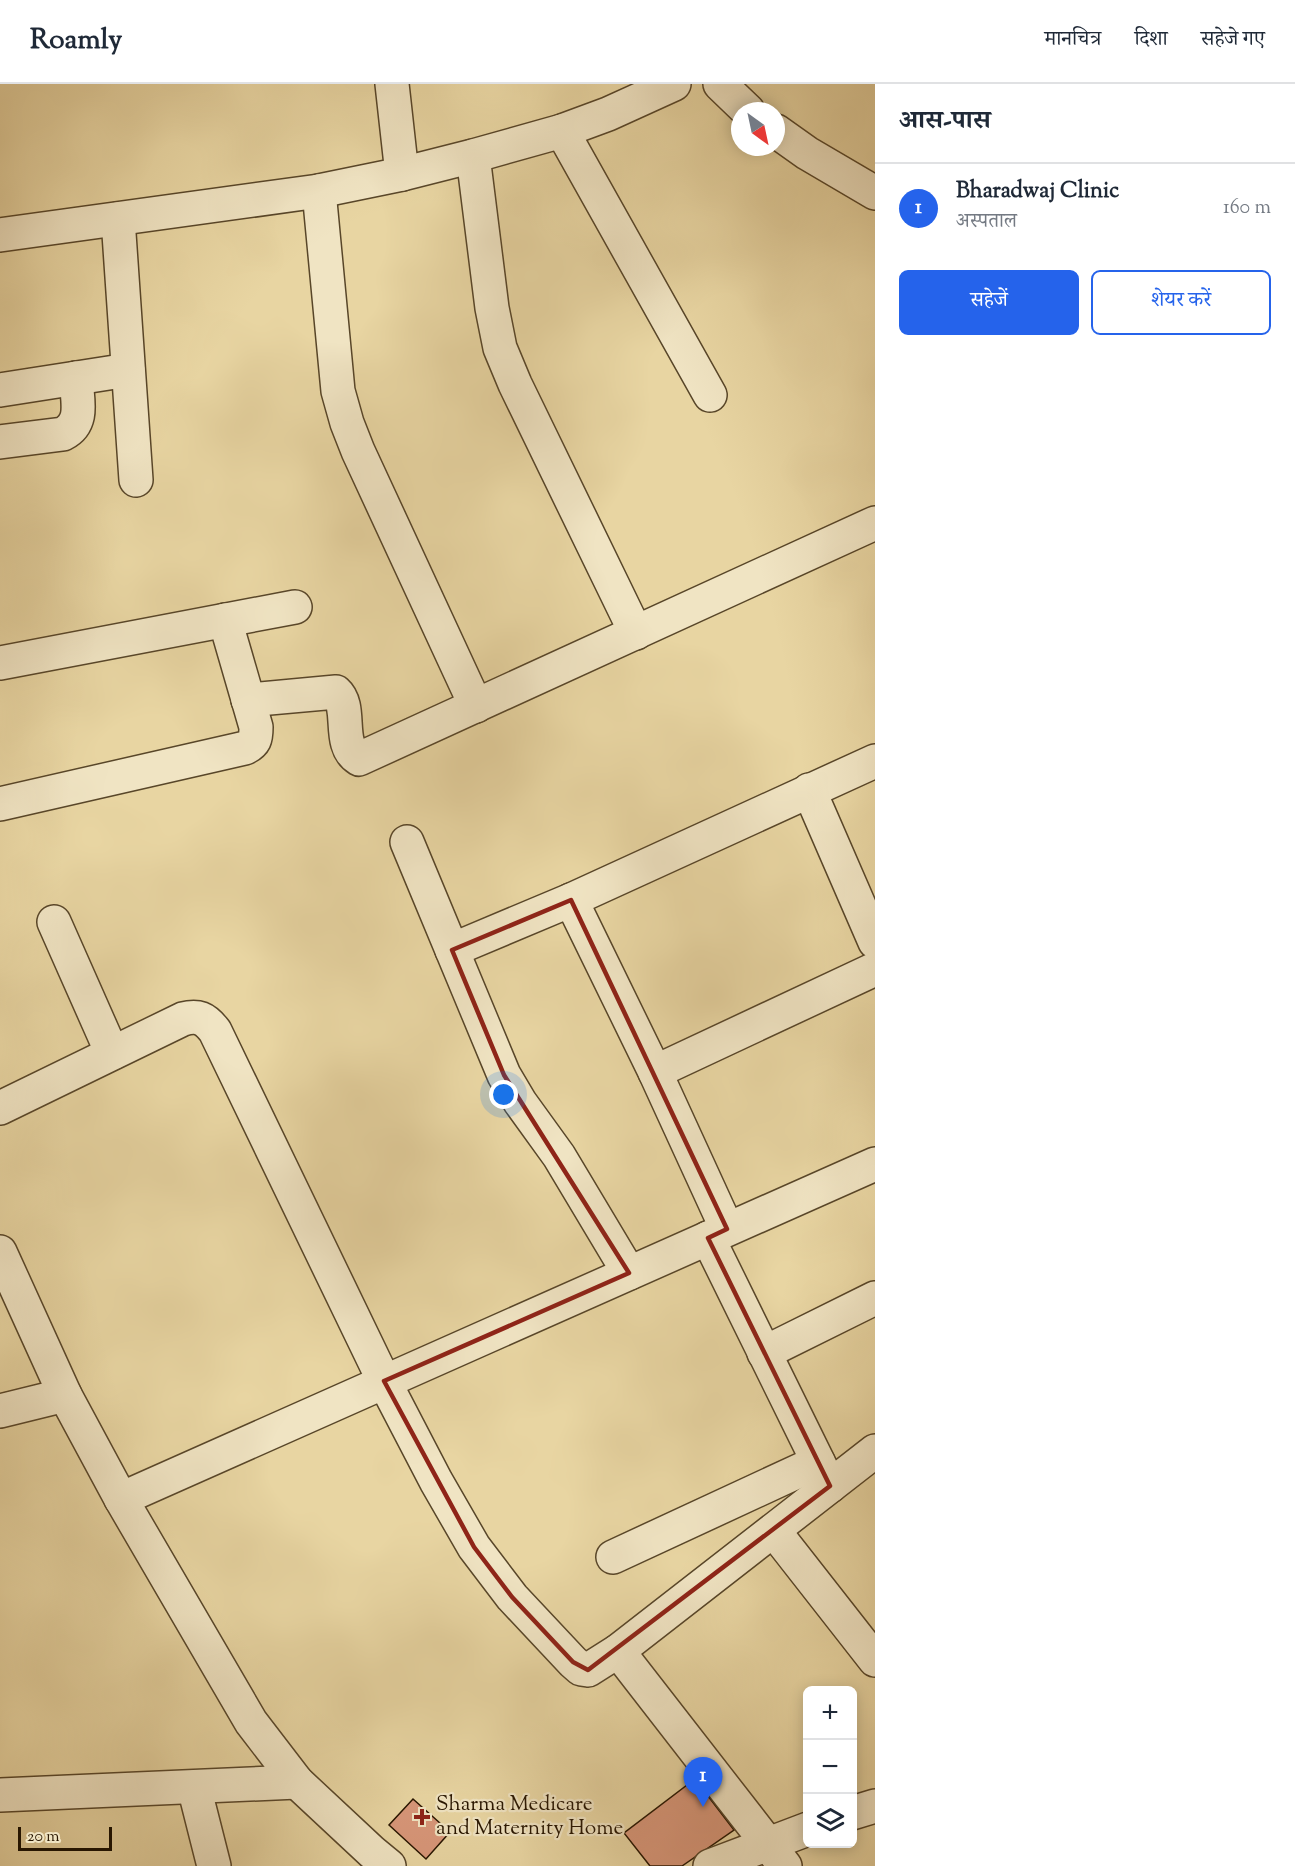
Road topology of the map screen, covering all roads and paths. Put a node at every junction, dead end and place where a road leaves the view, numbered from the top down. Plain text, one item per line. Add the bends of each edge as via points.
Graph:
1 (392, 84) edge
2 (674, 84) edge
3 (720, 84) edge
4 (739, 102) edge
5 (562, 130) junction
6 (785, 136) edge
7 (473, 156) junction
8 (402, 174) junction
9 (870, 185) edge
10 (319, 192) junction
11 (875, 217) edge
12 (118, 219) junction
13 (0, 235) edge
14 (128, 370) junction
15 (76, 378) junction
16 (0, 390) edge
17 (710, 395) dead end
18 (0, 442) edge
19 (136, 480) dead end
20 (875, 523) edge
21 (295, 607) dead end
22 (225, 620) junction
23 (636, 633) junction
24 (0, 663) edge
25 (248, 700) junction
26 (476, 706) junction
27 (875, 761) edge
28 (809, 790) junction
29 (0, 804) edge
30 (407, 842) dead end
31 (571, 900) junction
32 (54, 921) dead end
33 (875, 942) edge
34 (452, 950) junction
35 (875, 969) edge
36 (112, 1053) junction
37 (655, 1072) junction
38 (0, 1108) edge
39 (875, 1164) edge
40 (717, 1234) junction
41 (0, 1252) edge
42 (628, 1273) junction
43 (875, 1298) edge
44 (764, 1353) junction
45 (384, 1381) junction
46 (65, 1395) junction
47 (0, 1411) edge
48 (875, 1451) edge
49 (824, 1474) junction
50 (121, 1499) junction
51 (774, 1531) junction
52 (613, 1557) dead end
53 (618, 1651) junction
54 (875, 1660) edge
55 (297, 1782) junction
56 (194, 1787) junction
57 (0, 1795) edge
58 (875, 1806) edge
59 (857, 1811) edge
60 (803, 1832) edge
61 (776, 1855) edge
62 (214, 1866) edge
63 (389, 1866) edge
64 (710, 1866) edge

1 - 8 street
2 - 5 street
3 - 4 street
5 - 7 street
5 - 17 street
6 - 9 street
7 - 8 street
7 - 23 street via 500,348
8 - 10 street
9 - 11 street
10 - 12 street
10 - 26 street via 338,391 347,423
12 - 13 street
12 - 14 street
14 - 15 street
14 - 19 street
15 - 16 street
15 - 18 street via 75,426 63,434
20 - 23 street
21 - 22 street
22 - 24 street
22 - 25 street
23 - 26 street
25 - 26 street via 336,692 341,700 348,745 352,755 359,759
25 - 29 street via 256,738 245,748
27 - 28 street
28 - 31 street
28 - 33 street
30 - 34 street
31 - 34 street
31 - 37 street
32 - 36 street
34 - 42 street via 504,1075 574,1180
35 - 37 street
36 - 38 street
36 - 45 street via 183,1019 196,1016 207,1021
37 - 40 street
39 - 40 street
40 - 42 street
40 - 44 street
41 - 46 street
42 - 45 street
43 - 44 street
44 - 49 street
45 - 50 street
45 - 53 street via 474,1547 512,1598 581,1669 588,1670
46 - 47 street
46 - 50 street
48 - 49 street
49 - 51 street
49 - 52 street
50 - 55 street via 251,1722
51 - 53 street
51 - 54 street
53 - 61 street
55 - 56 street
55 - 63 street
56 - 57 street
56 - 62 street
58 - 59 street
60 - 61 street
61 - 64 street

